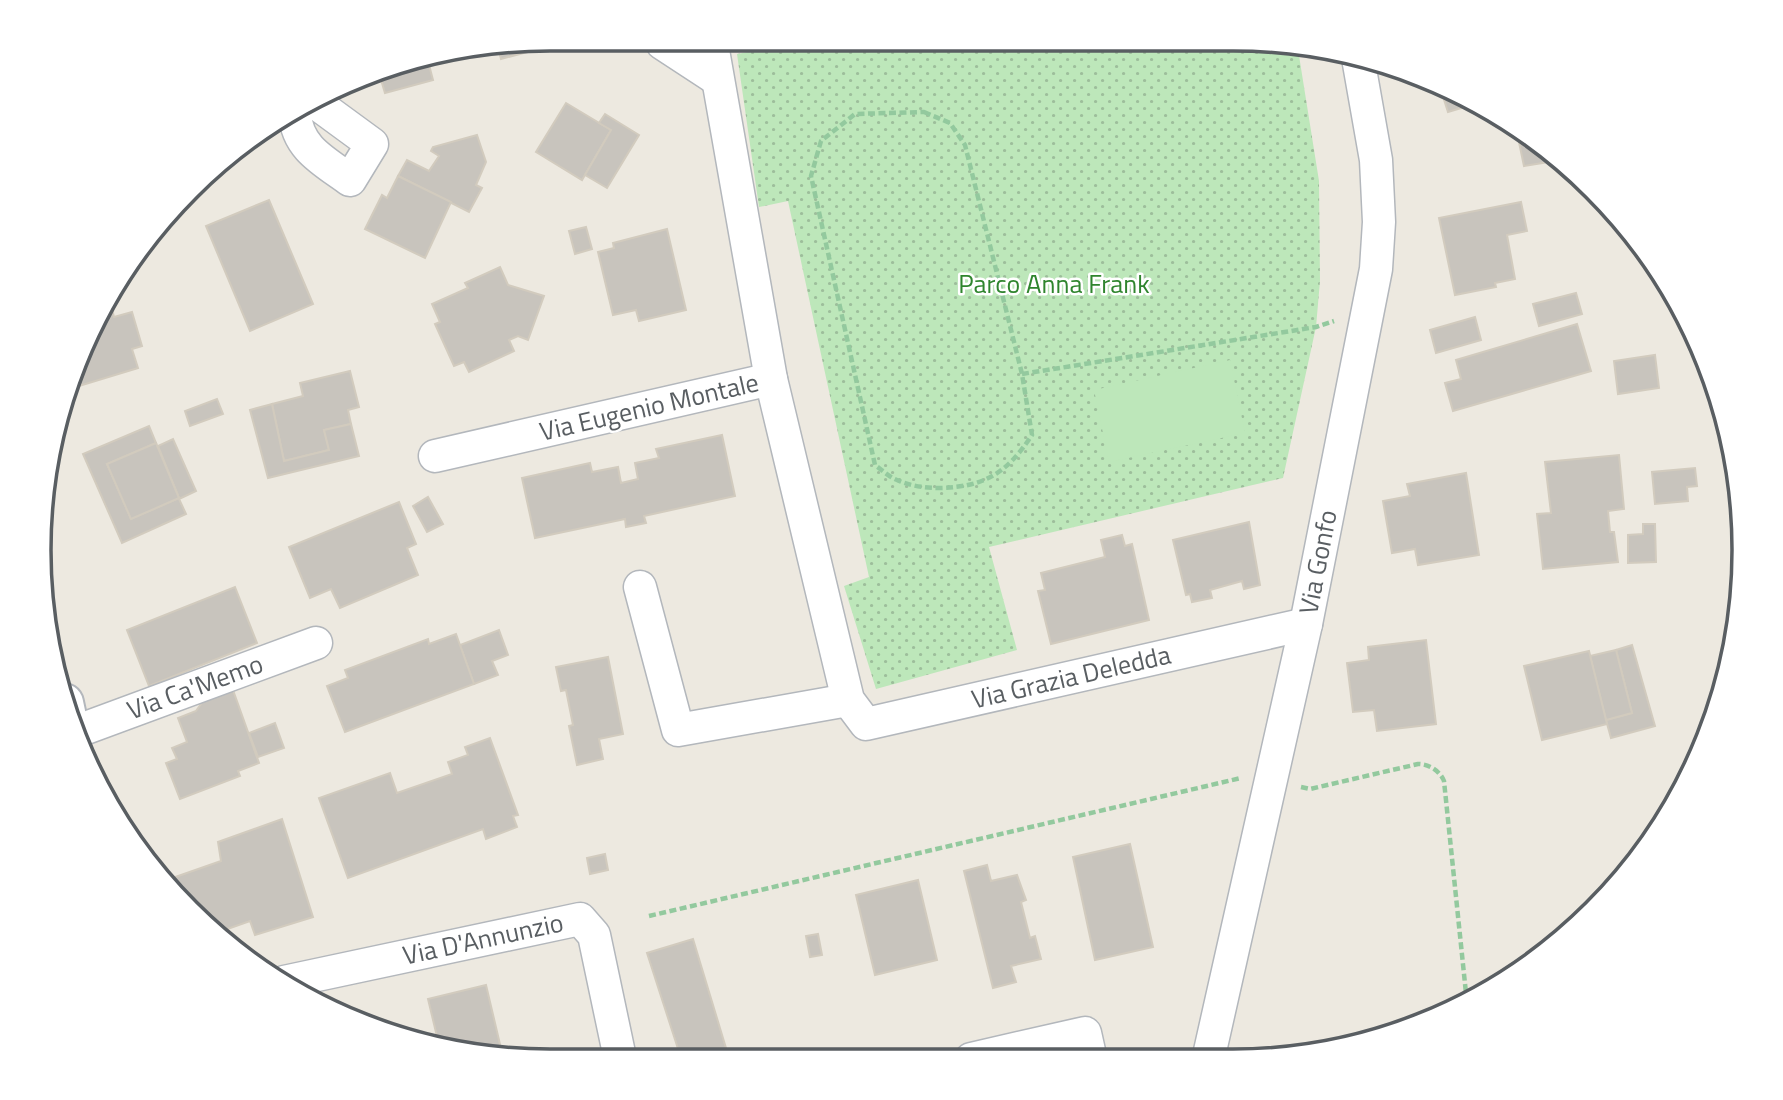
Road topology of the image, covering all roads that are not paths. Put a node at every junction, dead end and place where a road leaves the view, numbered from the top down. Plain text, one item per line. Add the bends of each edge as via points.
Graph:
1 (673, 51) edge
2 (713, 51) edge
3 (1360, 67) edge
4 (717, 79) junction
5 (321, 107) edge
6 (296, 121) edge
7 (771, 379) junction
8 (435, 456) dead end
9 (640, 587) dead end
10 (1306, 624) junction
11 (316, 643) dead end
12 (848, 699) junction
13 (84, 729) edge
14 (296, 979) edge
15 (619, 1049) edge
16 (1015, 1049) edge
17 (1089, 1049) edge
18 (1210, 1049) edge

1 - 4 street
2 - 4 street, Via Eugenio Montale
3 - 10 street, Via Gonfo via 1376,160 1376,269
4 - 7 street, Via Eugenio Montale
5 - 6 street via 372,144 349,180 306,147
7 - 8 street, Via Eugenio Montale
7 - 12 street, Via Grazia Deledda
9 - 12 street via 678,730
10 - 12 street, Via Grazia Deledda via 866,724
10 - 18 street, Via Gonfo
11 - 13 street, Via Ca'Memo
14 - 15 street, Via D'Annunzio via 580,919 594,935
16 - 17 street via 1085,1033

